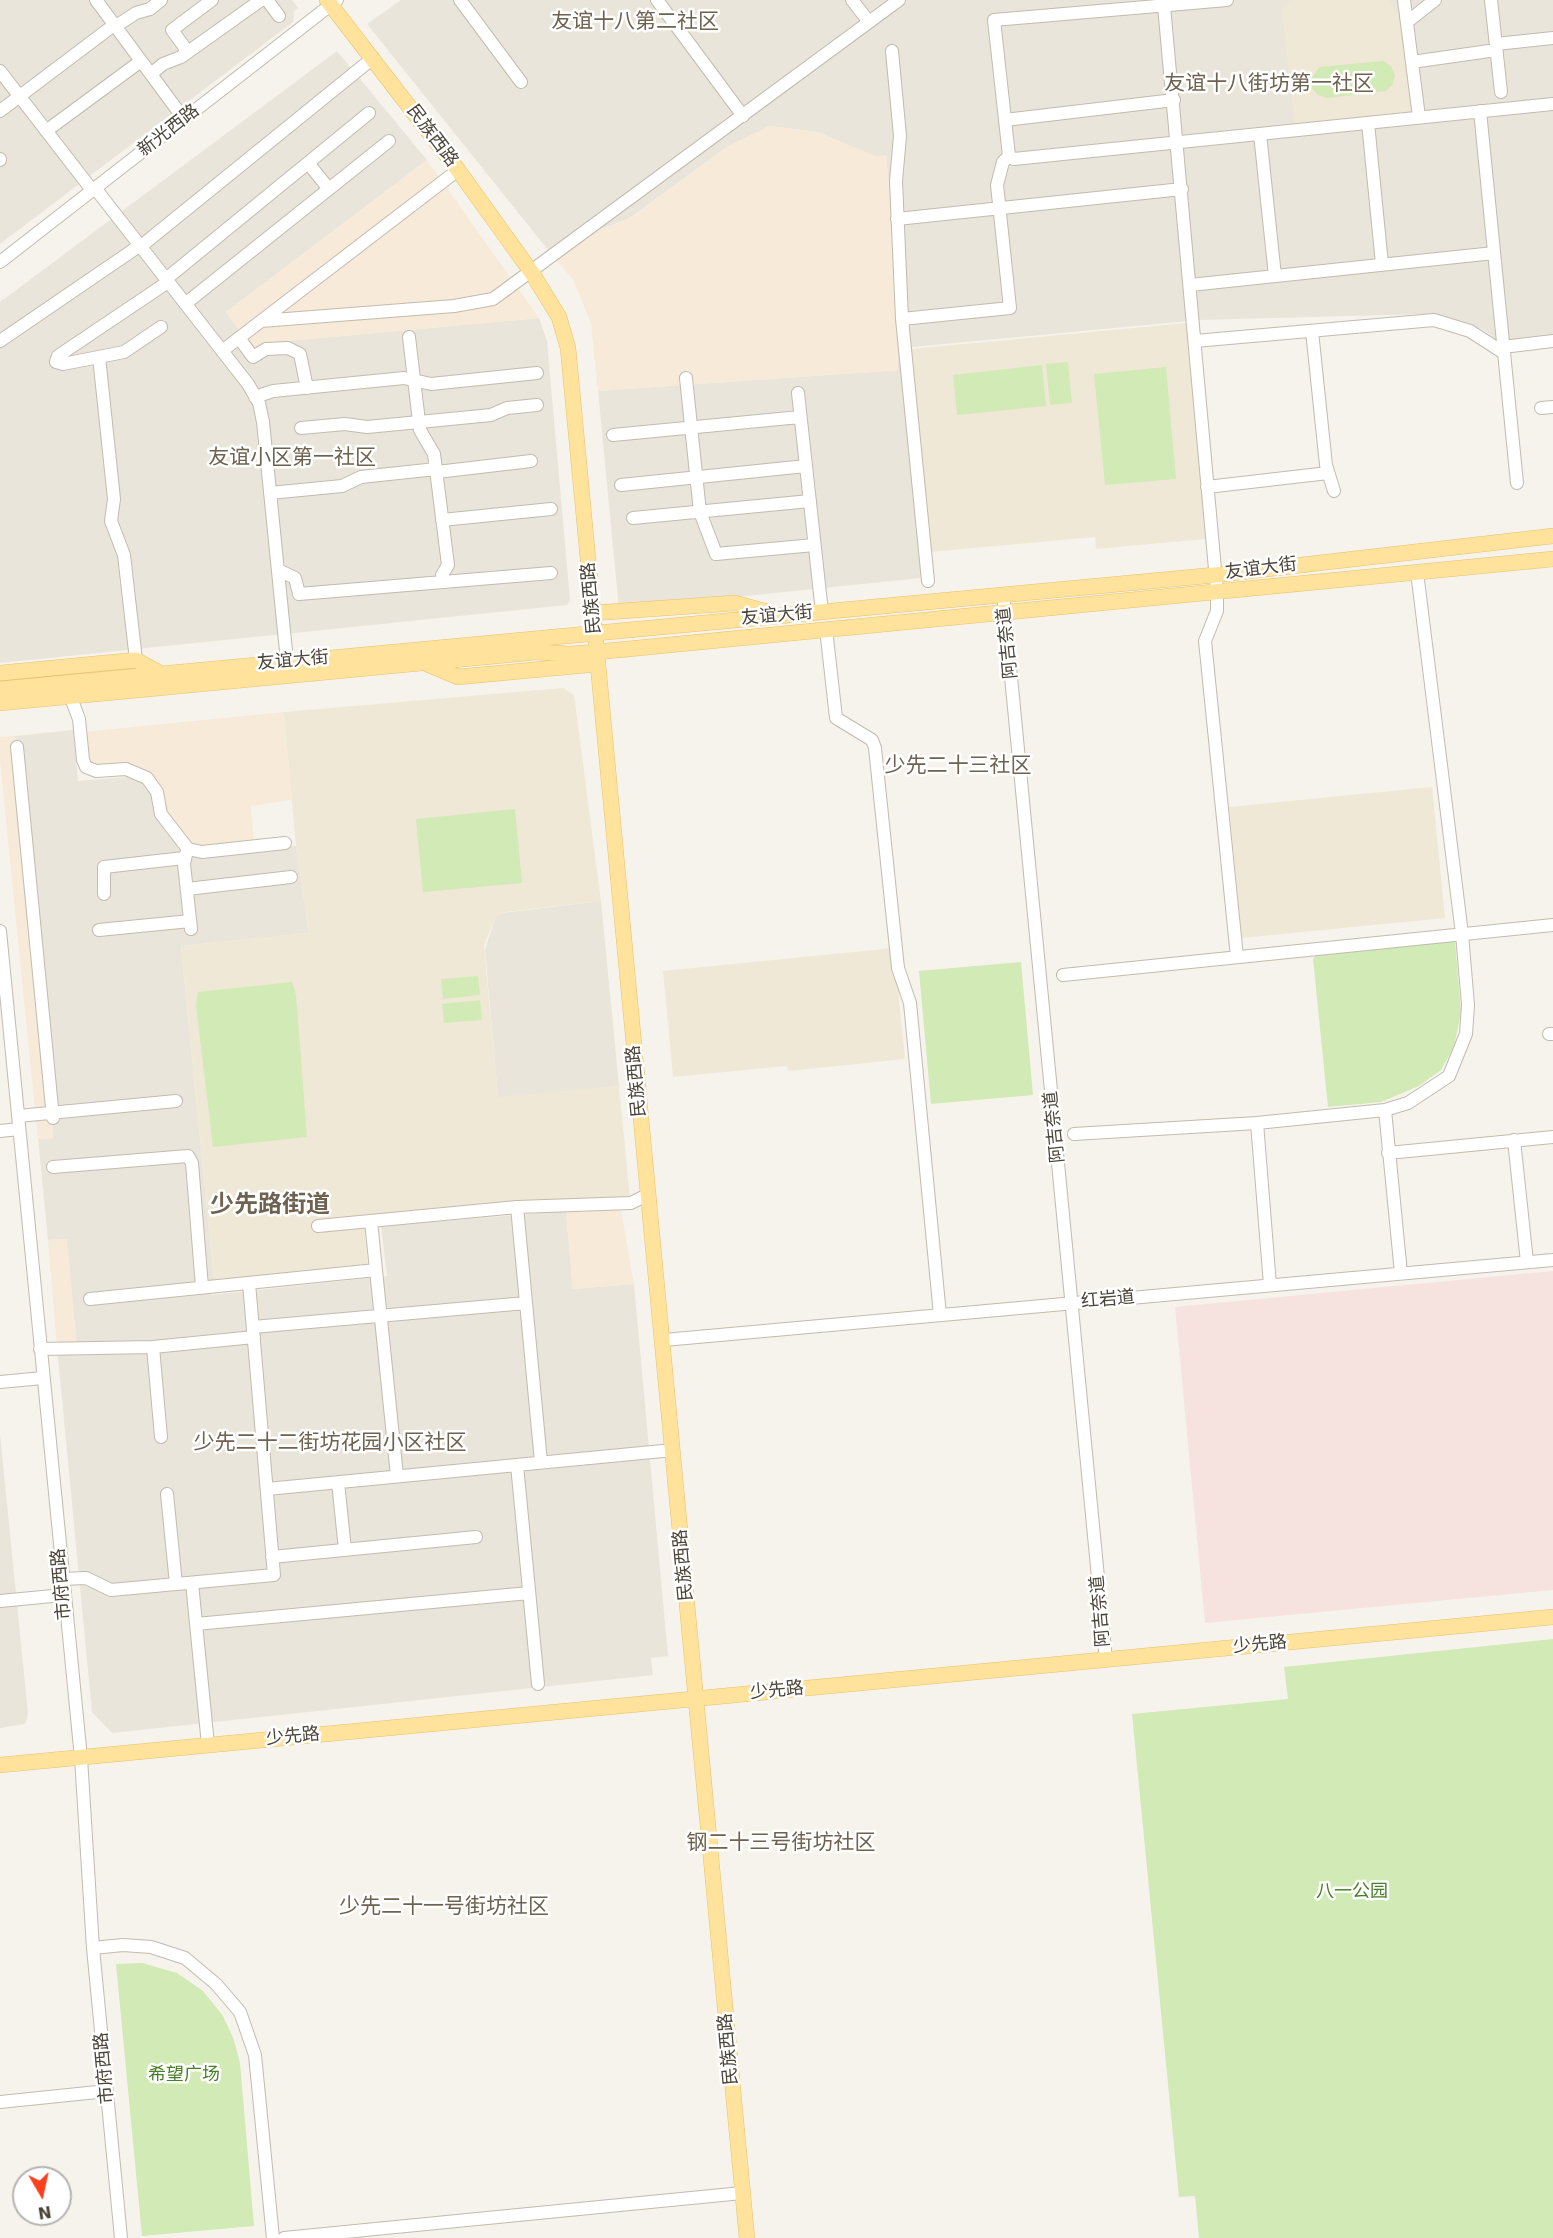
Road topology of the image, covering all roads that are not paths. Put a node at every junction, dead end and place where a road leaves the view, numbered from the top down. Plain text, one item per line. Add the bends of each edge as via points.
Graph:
1 (96, 0) edge
2 (160, 0) edge
3 (212, 0) edge
4 (261, 0) edge
5 (267, 0) edge
6 (657, 0) edge
7 (852, 0) edge
8 (899, 0) edge
9 (1227, 0) edge
10 (1404, 0) edge
11 (1435, 0) edge
12 (1491, 0) edge
13 (332, 2) edge
14 (467, 3) edge
15 (1164, 6) junction
16 (279, 16) dead end
17 (869, 22) junction
18 (1407, 22) junction
19 (115, 26) junction
20 (1553, 38) edge
21 (1496, 47) junction
22 (188, 51) junction
23 (892, 51) dead end
24 (373, 58) junction
25 (141, 61) junction
26 (1412, 62) junction
27 (0, 71) edge
28 (151, 74) junction
29 (521, 82) dead end
30 (1501, 92) dead end
31 (19, 96) junction
32 (1174, 100) junction
33 (1553, 104) edge
34 (0, 111) edge
35 (1480, 111) junction
36 (369, 113) dead end
37 (743, 116) junction
38 (1419, 117) junction
39 (184, 119) junction
40 (1005, 120) junction
41 (1368, 123) junction
42 (46, 131) junction
43 (1260, 134) junction
44 (388, 141) dead end
45 (1178, 142) junction
46 (1009, 156) junction
47 (308, 163) junction
48 (458, 171) junction
49 (93, 189) junction
50 (329, 189) junction
51 (1182, 189) junction
52 (999, 208) junction
53 (897, 219) junction
54 (140, 246) junction
55 (1494, 253) junction
56 (0, 262) edge
57 (1382, 264) junction
58 (532, 273) junction
59 (1275, 276) junction
60 (167, 281) junction
61 (1190, 285) junction
62 (185, 304) junction
63 (902, 319) junction
64 (261, 321) junction
65 (162, 327) dead end
66 (1312, 331) junction
67 (409, 337) dead end
68 (239, 338) junction
69 (0, 341) edge
70 (1195, 341) junction
71 (1553, 341) edge
72 (1503, 350) junction
73 (222, 351) junction
74 (99, 357) junction
75 (537, 373) dead end
76 (412, 378) junction
77 (686, 378) dead end
78 (307, 388) junction
79 (798, 393) dead end
80 (255, 397) junction
81 (537, 405) dead end
82 (800, 417) junction
83 (419, 422) junction
84 (302, 428) dead end
85 (691, 428) junction
86 (613, 435) dead end
87 (531, 461) dead end
88 (806, 466) junction
89 (436, 471) junction
90 (1328, 473) junction
91 (697, 477) junction
92 (1517, 483) dead end
93 (621, 485) dead end
94 (1207, 487) junction
95 (1334, 491) dead end
96 (270, 493) junction
97 (810, 501) junction
98 (551, 509) dead end
99 (700, 512) junction
100 (633, 518) dead end
101 (442, 520) junction
102 (1553, 527) edge
103 (1553, 536) edge
104 (1528, 539) junction
105 (814, 544) junction
106 (1553, 559) edge
107 (1530, 561) junction
108 (1553, 567) edge
109 (278, 570) junction
110 (1417, 572) junction
111 (552, 573) dead end
112 (1215, 575) junction
113 (928, 581) dead end
114 (442, 582) junction
115 (1217, 591) junction
116 (1003, 594) junction
117 (822, 612) junction
118 (1005, 612) junction
119 (593, 613) junction
120 (778, 615) junction
121 (650, 627) junction
122 (826, 629) junction
123 (595, 633) junction
124 (537, 645) junction
125 (652, 646) junction
126 (597, 658) junction
127 (136, 660) junction
128 (287, 662) junction
129 (426, 664) junction
130 (0, 673) edge
131 (160, 673) junction
132 (0, 689) edge
133 (71, 698) junction
134 (0, 703) edge
135 (17, 747) dead end
136 (285, 843) dead end
137 (186, 853) junction
138 (291, 877) dead end
139 (187, 889) junction
140 (104, 894) dead end
141 (1553, 925) edge
142 (99, 930) dead end
143 (0, 931) edge
144 (1462, 934) junction
145 (1237, 957) junction
146 (1063, 975) dead end
147 (176, 1101) dead end
148 (1385, 1110) junction
149 (53, 1115) junction
150 (18, 1123) junction
151 (1257, 1123) junction
152 (0, 1131) edge
153 (1074, 1134) dead end
154 (1553, 1137) edge
155 (1514, 1140) junction
156 (1388, 1153) junction
157 (53, 1167) dead end
158 (647, 1195) junction
159 (517, 1207) junction
160 (371, 1221) junction
161 (318, 1226) dead end
162 (1553, 1260) edge
163 (1527, 1262) junction
164 (376, 1270) junction
165 (1401, 1273) junction
166 (249, 1283) junction
167 (1270, 1285) junction
168 (202, 1287) junction
169 (90, 1299) dead end
170 (526, 1303) junction
171 (1072, 1303) junction
172 (940, 1315) junction
173 (381, 1316) junction
174 (253, 1332) junction
175 (664, 1340) junction
176 (153, 1347) junction
177 (40, 1349) junction
178 (43, 1378) junction
179 (0, 1382) edge
180 (161, 1437) dead end
181 (673, 1450) junction
182 (541, 1462) junction
183 (517, 1465) junction
184 (397, 1476) junction
185 (338, 1482) junction
186 (267, 1489) junction
187 (167, 1494) dead end
188 (476, 1537) dead end
189 (345, 1550) junction
190 (272, 1557) junction
191 (62, 1579) junction
192 (192, 1583) junction
193 (176, 1584) junction
194 (530, 1593) junction
195 (63, 1595) junction
196 (0, 1601) edge
197 (1553, 1617) edge
198 (196, 1624) junction
199 (1106, 1660) junction
200 (538, 1684) dead end
201 (695, 1699) junction
202 (208, 1745) junction
203 (81, 1758) junction
204 (0, 1765) edge
205 (93, 1948) junction
206 (107, 2091) junction
207 (0, 2102) edge
208 (742, 2193) junction
209 (121, 2238) edge
210 (273, 2238) edge
211 (284, 2238) edge
212 (747, 2238) edge

1 - 19 street
2 - 19 street
3 - 22 street via 172,30
4 - 22 street
5 - 16 street
6 - 37 street
7 - 17 street
8 - 17 street
9 - 15 street
10 - 18 street
11 - 18 street
12 - 21 street
13 - 24 main road, 民族西路
13 - 39 street, 新光西路
14 - 29 street
15 - 32 street
15 - 40 street via 994,20
17 - 37 street
18 - 26 street
19 - 25 street
19 - 31 street
20 - 21 street
21 - 26 street
21 - 30 street
22 - 28 street
23 - 53 street via 900,136
24 - 48 main road, 民族西路
24 - 54 street
25 - 28 street
25 - 42 street
26 - 38 street
27 - 31 street
28 - 39 street
31 - 34 street
31 - 42 street
32 - 40 street
32 - 45 street
33 - 35 street
35 - 38 street
35 - 55 street
36 - 47 street
37 - 58 street
38 - 41 street
39 - 49 street, 新光西路
40 - 46 street
41 - 43 street
41 - 57 street
42 - 49 street
43 - 45 street
43 - 59 street
44 - 50 street
45 - 46 street via 1014,159
45 - 51 street
46 - 52 street via 998,174
47 - 50 street
47 - 60 street
48 - 58 main road, 民族西路
48 - 64 street
49 - 54 street
49 - 56 street, 新光西路
50 - 62 street
51 - 52 street
51 - 61 street
52 - 53 street
52 - 63 street via 1010,308
53 - 63 street
54 - 60 street
54 - 69 street
55 - 57 street
55 - 72 street
57 - 59 street
58 - 64 street via 493,299 480,303
58 - 119 main road, 民族西路 via 566,336
59 - 61 street
60 - 62 street
60 - 74 street via 55,360 63,364
61 - 70 street
62 - 73 street
63 - 113 street
64 - 68 street
65 - 74 street via 131,350
66 - 70 street
66 - 72 street via 1434,320 1470,331
66 - 90 street
67 - 76 street
68 - 73 street
68 - 78 street via 253,357 266,349 288,348 300,354
70 - 94 street
71 - 72 street
72 - 92 street
73 - 80 street
74 - 127 street via 114,499 111,521 125,563
75 - 76 street via 431,384
76 - 78 street
76 - 83 street
77 - 85 street
78 - 80 street
79 - 82 street
80 - 96 street via 263,422
81 - 83 street
82 - 85 street
82 - 88 street
83 - 84 street
83 - 89 street via 433,450
85 - 86 street
85 - 91 street
87 - 89 street
88 - 91 street
88 - 97 street
89 - 96 street via 361,477 342,486
89 - 101 street
90 - 94 street
90 - 95 street
91 - 93 street
91 - 99 street
94 - 112 street
96 - 109 street
97 - 99 street
97 - 105 street
98 - 101 street
99 - 100 street
99 - 105 street via 716,554
101 - 114 street via 448,565
102 - 104 main road
103 - 104 main road, 友谊大街
104 - 112 main road, 友谊大街
105 - 117 street
106 - 107 main road, 友谊大街
107 - 108 main road
107 - 110 main road, 友谊大街
109 - 114 street via 295,578 299,594
109 - 128 street
110 - 115 main road, 友谊大街
110 - 144 street
111 - 114 street
112 - 115 street
112 - 116 main road, 友谊大街
115 - 118 main road, 友谊大街
115 - 145 street via 1217,611 1205,641
116 - 117 main road, 友谊大街
116 - 118 street, 阿吉奈道
117 - 120 main road, 友谊大街
118 - 122 main road, 友谊大街
118 - 171 street, 阿吉奈道
119 - 120 main road via 735,603
119 - 123 main road, 民族西路
120 - 121 main road, 友谊大街
121 - 123 main road, 友谊大街
121 - 125 main road
122 - 125 main road, 友谊大街
122 - 172 street via 836,718 872,740 875,748 898,968 910,1003
123 - 124 main road, 友谊大街
123 - 126 main road, 民族西路
124 - 126 main road, 友谊大街
124 - 128 main road, 友谊大街
124 - 129 main road, 友谊大街
125 - 126 main road, 友谊大街
126 - 129 main road via 458,677
126 - 158 main road, 民族西路
127 - 130 main road
127 - 131 main road
128 - 131 main road, 友谊大街
129 - 133 main road, 友谊大街
131 - 132 main road, 友谊大街
133 - 134 main road, 友谊大街
133 - 137 street via 79,720 86,767 96,771 126,769 147,778 157,792 161,813
135 - 149 street
136 - 137 street
137 - 139 street
137 - 140 street via 104,867
138 - 139 street
139 - 142 street via 191,925
141 - 144 street
143 - 150 street, 市府西路
144 - 145 street
144 - 148 street via 1467,1024 1449,1076 1408,1103
145 - 146 street
147 - 149 street
148 - 151 street
148 - 156 street
149 - 150 street
150 - 152 street
150 - 177 street, 市府西路
151 - 153 street
151 - 167 street
154 - 155 street
155 - 156 street
155 - 163 street
156 - 165 street
157 - 168 street via 188,1156 192,1162
158 - 159 street via 632,1203
158 - 175 main road, 民族西路
159 - 160 street
159 - 170 street
160 - 161 street
160 - 164 street
162 - 163 street, 红岩道
163 - 165 street, 红岩道
164 - 166 street
164 - 173 street
165 - 167 street, 红岩道
166 - 168 street
166 - 174 street
167 - 171 street, 红岩道
168 - 169 street
170 - 173 street
170 - 182 street
171 - 172 street, 红岩道
171 - 199 street, 阿吉奈道
172 - 175 street, 红岩道
173 - 174 street
173 - 184 street
174 - 176 street
174 - 186 street
175 - 181 main road, 民族西路
176 - 177 street
176 - 180 street
177 - 178 street, 市府西路
178 - 179 street
178 - 191 street, 市府西路
181 - 182 street
181 - 201 main road, 民族西路
182 - 183 street
183 - 184 street
183 - 194 street
184 - 185 street
185 - 186 street
185 - 189 street
186 - 190 street
187 - 193 street
188 - 189 street
189 - 190 street
190 - 192 street via 274,1575
191 - 193 street via 86,1578 111,1590
191 - 195 street, 市府西路
192 - 193 street
192 - 198 street
194 - 198 street
194 - 200 street
195 - 196 street
195 - 203 street, 市府西路
197 - 199 main road, 少先路
198 - 202 street
199 - 201 main road, 少先路
201 - 202 main road, 少先路
201 - 208 main road, 民族西路
202 - 203 main road, 少先路
203 - 204 main road, 少先路
203 - 205 street, 市府西路
205 - 206 street, 市府西路
205 - 210 street via 151,1947 185,1958 202,1969 240,2012 255,2055
206 - 207 street
206 - 209 street, 市府西路
208 - 211 street
208 - 212 main road, 民族西路

